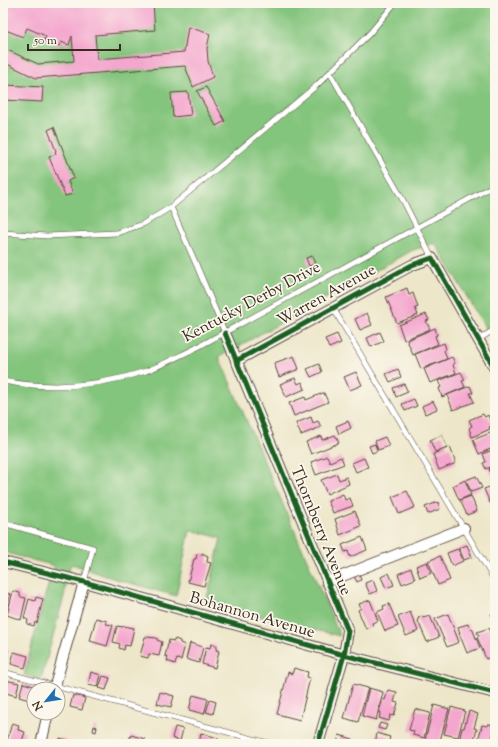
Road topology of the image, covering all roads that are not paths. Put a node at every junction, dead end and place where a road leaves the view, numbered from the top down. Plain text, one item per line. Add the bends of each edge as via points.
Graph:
1 (395, 3) edge
2 (330, 74) junction
3 (495, 185) edge
4 (171, 207) junction
5 (416, 228) junction
6 (3, 233) edge
7 (432, 258) junction
8 (333, 308) junction
9 (495, 330) edge
10 (225, 333) junction
11 (478, 340) junction
12 (236, 361) junction
13 (495, 369) edge
14 (3, 381) edge
15 (3, 523) edge
16 (464, 528) junction
17 (3, 562) edge
18 (495, 581) edge
19 (84, 582) junction
20 (327, 582) junction
21 (344, 655) junction
22 (3, 672) edge
23 (32, 681) edge
24 (57, 681) edge
25 (66, 691) edge
26 (495, 693) edge
27 (46, 721) edge
28 (41, 744) edge
29 (272, 744) edge
30 (318, 744) edge

1 - 2 lane
2 - 4 lane
2 - 5 lane via 404,202
3 - 5 lane, Kentucky Derby Drive
4 - 6 lane via 143,224 117,233 46,236
4 - 10 lane
5 - 7 lane
5 - 10 lane, Kentucky Derby Drive
7 - 8 street, Warren Avenue via 412,265
7 - 11 street
8 - 12 street, Warren Avenue
8 - 16 lane
9 - 11 lane
10 - 12 street, Thornberry Avenue
10 - 14 lane, Kentucky Derby Drive via 169,361 133,375 108,381 54,386
11 - 13 street
12 - 20 street, Thornberry Avenue
15 - 19 lane via 93,548
16 - 18 lane
16 - 20 street
17 - 19 street, Bohannon Avenue
19 - 21 street, Bohannon Avenue
19 - 24 street
20 - 21 street, Thornberry Avenue via 348,631
21 - 26 street, Bohannon Avenue
21 - 30 street, Thornberry Avenue
22 - 23 lane
25 - 29 lane
27 - 28 street

